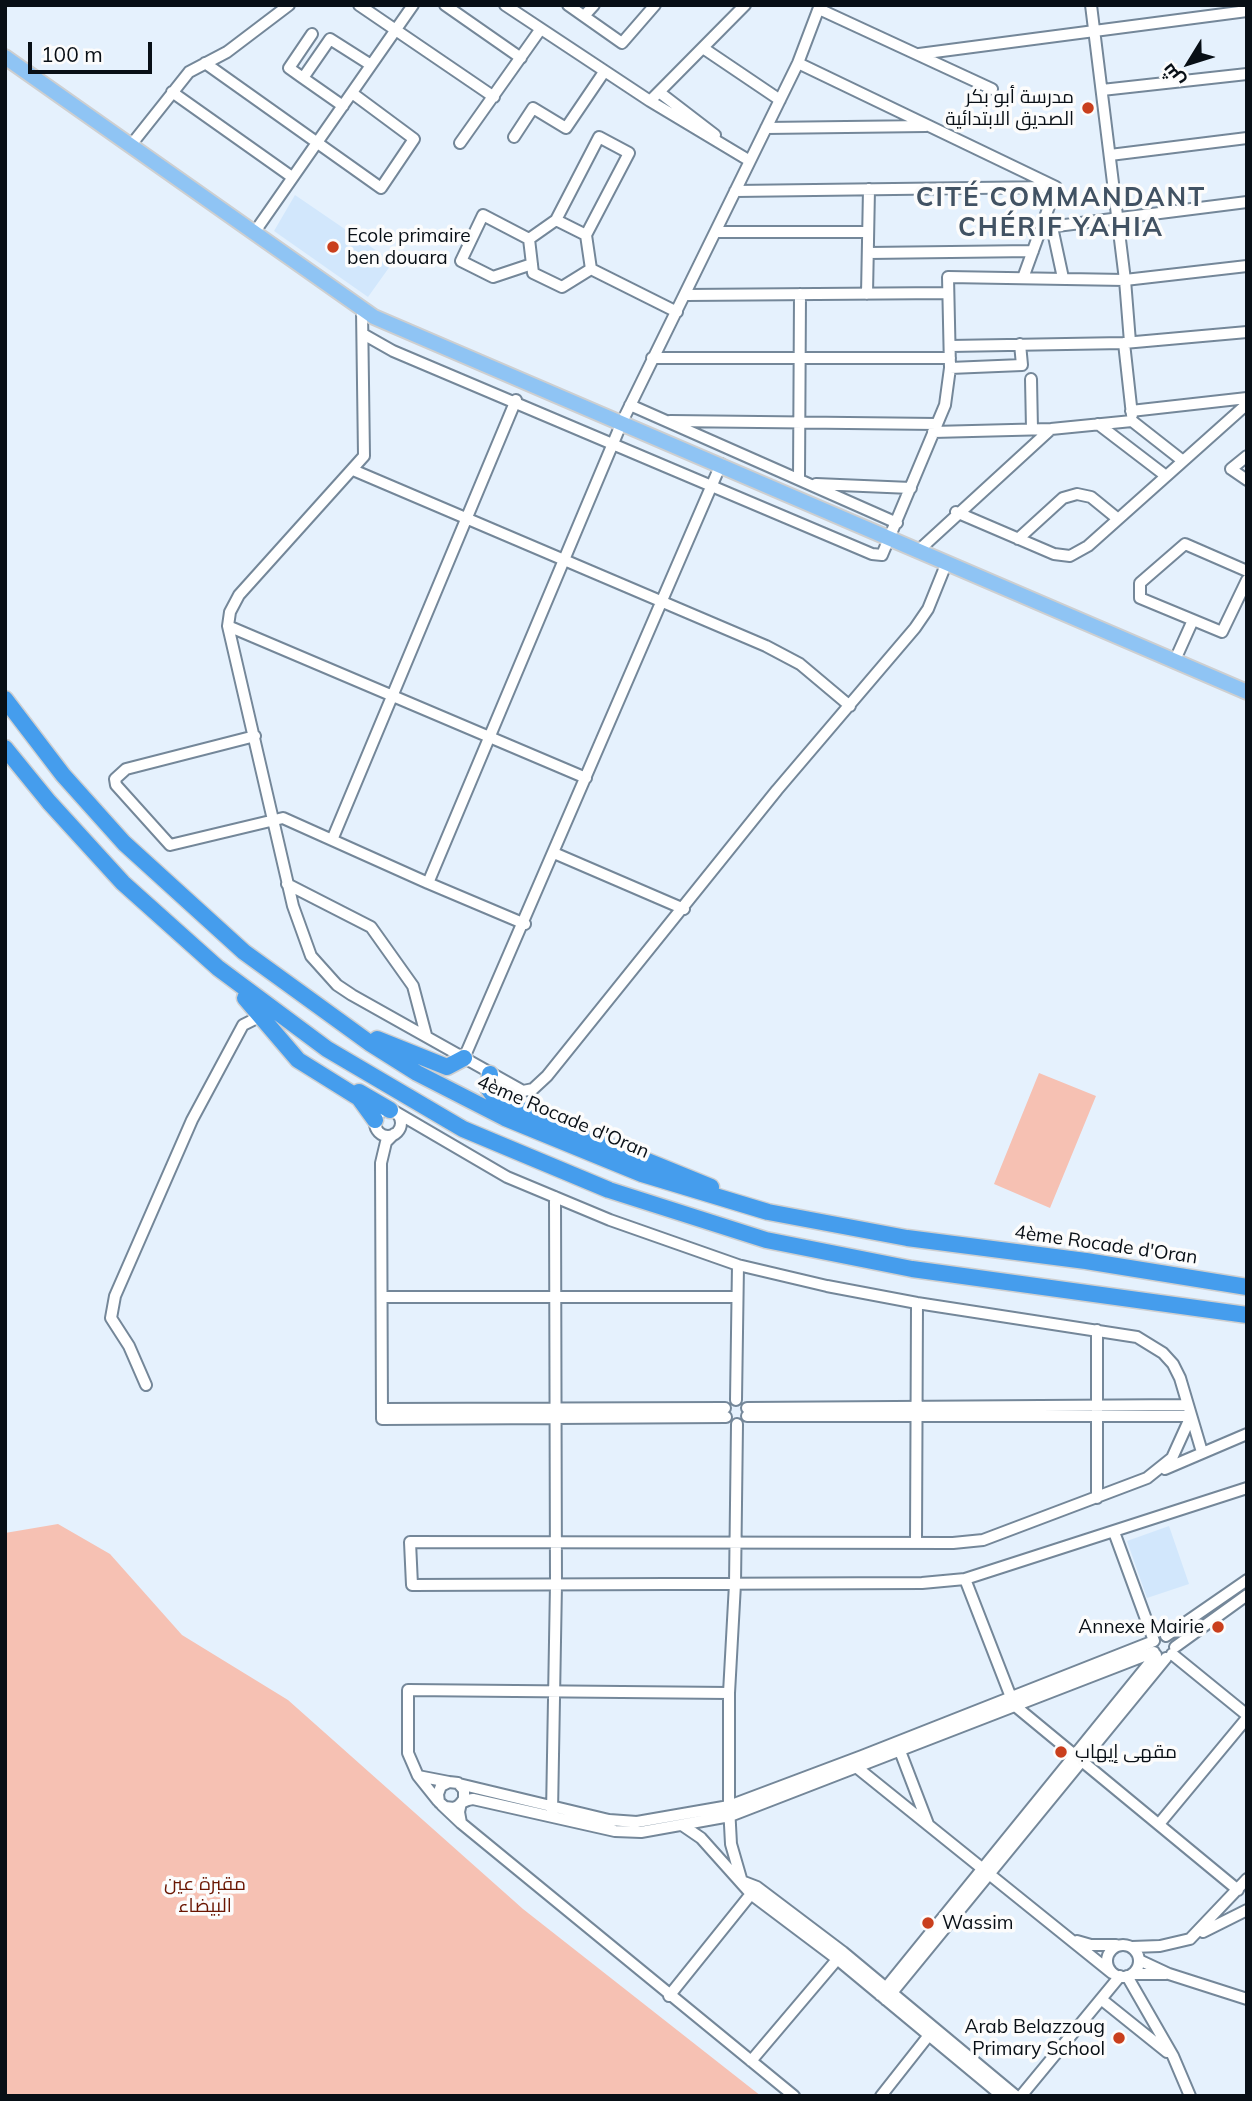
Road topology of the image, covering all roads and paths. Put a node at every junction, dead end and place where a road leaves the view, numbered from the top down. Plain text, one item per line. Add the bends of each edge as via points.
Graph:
1 (289, 5) edge
2 (359, 5) edge
3 (413, 5) edge
4 (445, 5) edge
5 (505, 5) edge
6 (568, 5) edge
7 (594, 5) edge
8 (655, 5) edge
9 (745, 5) edge
10 (1091, 5) edge
11 (820, 7) edge
12 (1247, 11) edge
13 (584, 16) junction
14 (1094, 29) junction
15 (395, 30) junction
16 (540, 30) junction
17 (312, 34) dead end
18 (703, 48) junction
19 (919, 54) junction
20 (5, 57) edge
21 (521, 58) junction
22 (205, 63) junction
23 (798, 63) junction
24 (371, 65) junction
25 (604, 72) junction
26 (1247, 74) edge
27 (303, 78) junction
28 (992, 89) dead end
29 (1102, 90) junction
30 (172, 92) junction
31 (659, 92) junction
32 (352, 93) junction
33 (494, 97) junction
34 (780, 100) junction
35 (650, 101) junction
36 (343, 106) junction
37 (929, 126) junction
38 (766, 128) junction
39 (514, 137) dead end
40 (1247, 138) edge
41 (318, 141) junction
42 (460, 144) dead end
43 (721, 144) junction
44 (131, 145) junction
45 (1110, 155) junction
46 (750, 161) junction
47 (292, 177) junction
48 (1056, 187) junction
49 (869, 189) junction
50 (735, 191) junction
51 (1247, 202) edge
52 (1118, 218) junction
53 (556, 220) junction
54 (1046, 227) junction
55 (716, 232) junction
56 (868, 232) junction
57 (254, 233) junction
58 (586, 235) junction
59 (529, 239) junction
60 (1033, 251) junction
61 (948, 252) junction
62 (868, 253) junction
63 (532, 264) junction
64 (1247, 266) edge
65 (591, 269) junction
66 (948, 276) junction
67 (1023, 278) junction
68 (1063, 278) junction
69 (1125, 279) junction
70 (948, 293) junction
71 (800, 294) junction
72 (867, 294) junction
73 (686, 295) junction
74 (362, 310) junction
75 (677, 312) junction
76 (1247, 332) edge
77 (363, 334) junction
78 (1127, 342) junction
79 (1020, 344) junction
80 (950, 357) junction
81 (652, 358) junction
82 (798, 358) junction
83 (1031, 379) dead end
84 (1247, 398) edge
85 (516, 400) junction
86 (1247, 404) edge
87 (630, 405) junction
88 (1132, 416) junction
89 (666, 421) junction
90 (622, 422) junction
91 (799, 422) junction
92 (1098, 424) junction
93 (935, 428) junction
94 (1032, 429) junction
95 (1051, 429) junction
96 (614, 443) junction
97 (1247, 456) edge
98 (1183, 461) junction
99 (721, 464) junction
100 (353, 470) junction
101 (1166, 476) junction
102 (1247, 480) edge
103 (804, 482) junction
104 (711, 485) junction
105 (911, 488) junction
106 (956, 512) junction
107 (466, 519) junction
108 (1118, 519) junction
109 (894, 530) junction
110 (1018, 539) junction
111 (919, 550) junction
112 (564, 560) junction
113 (947, 562) junction
114 (1247, 571) edge
115 (1247, 580) edge
116 (661, 602) junction
117 (1193, 620) junction
118 (228, 626) junction
119 (1175, 660) junction
120 (1247, 692) edge
121 (392, 696) junction
122 (5, 699) edge
123 (850, 706) junction
124 (255, 736) junction
125 (488, 737) junction
126 (5, 748) edge
127 (586, 778) junction
128 (274, 819) junction
129 (332, 840) junction
130 (554, 853) junction
131 (428, 883) junction
132 (287, 884) junction
133 (684, 909) junction
134 (525, 923) junction
135 (218, 968) junction
136 (261, 1016) junction
137 (340, 1023) junction
138 (426, 1035) junction
139 (464, 1058) junction
140 (490, 1074) junction
141 (370, 1076) junction
142 (392, 1111) junction
143 (375, 1124) junction
144 (397, 1132) junction
145 (429, 1133) junction
146 (381, 1163) junction
147 (555, 1197) junction
148 (768, 1212) junction
149 (738, 1265) junction
150 (1247, 1287) edge
151 (556, 1296) junction
152 (383, 1297) junction
153 (737, 1297) junction
154 (917, 1303) junction
155 (1247, 1315) edge
156 (1097, 1330) junction
157 (146, 1385) dead end
158 (736, 1400) junction
159 (1189, 1410) junction
160 (1096, 1411) junction
161 (747, 1412) junction
162 (917, 1412) junction
163 (556, 1413) junction
164 (726, 1413) junction
165 (737, 1424) junction
166 (1247, 1434) edge
167 (1202, 1452) junction
168 (1147, 1478) junction
169 (1247, 1488) edge
170 (1097, 1497) junction
171 (1114, 1532) junction
172 (916, 1542) junction
173 (735, 1543) junction
174 (555, 1544) junction
175 (965, 1579) junction
176 (1247, 1580) edge
177 (556, 1584) junction
178 (736, 1584) junction
179 (1247, 1595) edge
180 (1163, 1651) junction
181 (555, 1692) junction
182 (729, 1693) junction
183 (1012, 1701) junction
184 (1247, 1717) edge
185 (900, 1751) junction
186 (1079, 1758) junction
187 (854, 1765) junction
188 (418, 1776) junction
189 (453, 1783) junction
190 (441, 1803) junction
191 (461, 1803) junction
192 (729, 1811) junction
193 (552, 1812) junction
194 (461, 1823) junction
195 (1159, 1824) junction
196 (682, 1825) junction
197 (929, 1827) junction
198 (987, 1872) junction
199 (1247, 1879) edge
200 (742, 1882) junction
201 (1238, 1890) junction
202 (754, 1891) junction
203 (1247, 1910) edge
204 (1068, 1937) junction
205 (1190, 1939) junction
206 (1132, 1951) junction
207 (840, 1956) junction
208 (1169, 1974) junction
209 (1123, 1975) junction
210 (886, 1994) junction
211 (669, 1996) junction
212 (1101, 1999) junction
213 (1247, 1999) edge
214 (932, 2032) junction
215 (1172, 2056) junction
216 (751, 2061) junction
217 (794, 2096) edge
218 (881, 2096) edge
219 (1002, 2096) edge
220 (1019, 2096) edge
221 (1190, 2096) edge

1 - 22 street
2 - 15 street
3 - 15 street
4 - 21 street
5 - 16 street
6 - 13 street
7 - 13 street
8 - 13 street via 622,43
9 - 18 street
10 - 14 street
11 - 19 street
11 - 23 street
12 - 14 street
14 - 19 street
14 - 29 street
15 - 24 street
15 - 33 street
16 - 21 street
16 - 25 street
17 - 27 street via 289,68
18 - 31 street
18 - 34 street
19 - 28 street
20 - 44 main road
21 - 33 street
22 - 30 street via 189,72
22 - 41 street
23 - 34 street
23 - 37 street
24 - 27 street via 330,39
24 - 32 street
25 - 35 street
25 - 39 street via 566,128 533,108
26 - 29 street
27 - 36 street
29 - 45 street
30 - 44 street
30 - 47 street
31 - 35 street
31 - 43 street via 713,131
32 - 36 street
32 - 41 street via 414,139 381,188
33 - 42 street
34 - 38 street
35 - 43 street
36 - 41 street
37 - 38 street
37 - 48 street
38 - 46 street
40 - 45 street
41 - 47 street
43 - 46 street
44 - 57 main road
45 - 52 street
46 - 50 street
47 - 57 street
48 - 49 street
48 - 54 street
49 - 50 street
49 - 56 street
50 - 55 street
51 - 52 street
52 - 54 street
52 - 69 street
53 - 58 street
53 - 58 street via 599,137 629,153
53 - 59 street
54 - 60 street
54 - 68 street
55 - 56 street
55 - 73 street
56 - 62 street
57 - 74 main road
58 - 65 street
59 - 63 street
59 - 63 street via 483,215 461,261 492,277
60 - 61 street
60 - 67 street
61 - 62 street
61 - 66 street
62 - 72 street
63 - 65 street via 533,273 562,287
64 - 69 street
65 - 75 street
66 - 67 street
66 - 70 street
67 - 68 street
68 - 69 street
69 - 78 street
70 - 72 street
70 - 80 street
71 - 72 street
71 - 73 street
71 - 82 street
73 - 75 street
74 - 77 street
74 - 90 main road
75 - 81 street
76 - 78 street
77 - 85 street via 393,351
77 - 100 street via 366,451
78 - 79 street
78 - 88 street
79 - 80 street
79 - 80 street via 1022,365
80 - 82 street
80 - 93 street via 945,405
81 - 82 street
81 - 87 street
82 - 91 street
83 - 94 street
84 - 88 street
85 - 96 street
85 - 107 street
86 - 98 street
87 - 89 street
87 - 90 street
88 - 92 street
88 - 98 street
89 - 91 street
89 - 103 street
90 - 96 street
90 - 99 main road
91 - 93 street
91 - 103 street
92 - 95 street
92 - 101 street
93 - 94 street
93 - 105 street
94 - 95 street
95 - 106 street
96 - 104 street
96 - 112 street
97 - 102 street via 1231,469
98 - 101 street
99 - 104 street
99 - 109 main road
100 - 107 street
100 - 118 street via 239,595
101 - 108 street
103 - 105 street
103 - 109 street
104 - 109 street via 872,554 882,555
104 - 116 street
105 - 109 street
106 - 110 street
106 - 111 street
107 - 112 street
107 - 121 street
108 - 110 street via 1070,556
108 - 110 street via 1091,497 1077,494 1063,498
109 - 111 main road
111 - 113 main road
112 - 116 street
112 - 125 street
113 - 119 main road
113 - 123 street via 928,609
114 - 117 street via 1185,544 1140,583 1140,598
115 - 117 street via 1222,632
116 - 123 street via 782,653
116 - 127 street
117 - 119 street
118 - 121 street
118 - 124 street
119 - 120 main road
121 - 125 street
121 - 129 street
122 - 137 highway, 4ème Rocade d'Oran via 124,844 236,946
123 - 133 street
124 - 128 street
124 - 128 street via 125,769 115,779 116,785 170,845
125 - 127 street
125 - 131 street
126 - 135 highway via 106,865
127 - 130 street
128 - 129 street via 298,822
128 - 132 street
129 - 131 street
130 - 133 street
130 - 134 street
131 - 134 street
132 - 138 street via 303,939 321,969 352,995
132 - 138 street via 371,927 413,986
133 - 140 street via 539,1085 523,1091
134 - 139 street
135 - 136 highway
135 - 141 highway via 297,1029
136 - 143 highway via 298,1060 359,1098
136 - 157 street via 243,1025 192,1120 115,1297 111,1318
137 - 139 highway via 438,1064 451,1066
137 - 148 highway, 4ème Rocade d'Oran via 417,1073 556,1141 642,1174
138 - 139 street
139 - 140 street
140 - 148 highway via 488,1088 493,1095 530,1114
141 - 142 highway via 331,1060 323,1061 320,1068
141 - 155 highway via 463,1129 561,1172 672,1213 766,1240 912,1269
142 - 143 street via 379,1113
142 - 144 street via 400,1117
142 - 145 street
143 - 144 street via 385,1136
143 - 146 street
144 - 145 street
144 - 146 street via 386,1142
145 - 147 street via 507,1177
146 - 152 street
147 - 149 street
147 - 151 street
148 - 150 highway, 4ème Rocade d'Oran via 907,1238
149 - 153 street
149 - 154 street
151 - 152 street
151 - 153 street
151 - 163 street
152 - 163 street via 382,1414
153 - 158 street
154 - 156 street
154 - 162 street
156 - 159 street via 1137,1337 1163,1353 1180,1378
156 - 160 street
158 - 161 street
158 - 164 street
159 - 160 street
159 - 167 street
159 - 168 street via 1172,1458
160 - 162 street
160 - 170 street
161 - 162 street
161 - 165 street
162 - 172 street
163 - 164 street
163 - 174 street
164 - 165 street
165 - 173 street
166 - 167 street
167 - 168 street
168 - 170 street
169 - 171 street
170 - 172 street via 983,1539
171 - 175 street
171 - 180 street
172 - 173 street
173 - 174 street
173 - 178 street
174 - 177 street
174 - 177 street via 410,1542 412,1585
175 - 178 street
175 - 183 street
176 - 180 street via 1166,1636
177 - 178 street
177 - 181 street
178 - 182 street
179 - 180 street
180 - 183 street
180 - 184 street
180 - 186 street
181 - 182 street
181 - 188 street via 408,1690 408,1753
181 - 193 street
182 - 192 street
183 - 185 street
183 - 186 street
183 - 187 street
184 - 195 street
185 - 187 street
185 - 197 street
186 - 195 street
186 - 198 street
187 - 192 street
187 - 197 street
188 - 189 street
188 - 190 street
189 - 190 street via 439,1790
189 - 191 street via 464,1790
189 - 193 street
190 - 191 street via 454,1808
190 - 194 street
191 - 193 street via 473,1799
191 - 194 street
192 - 193 street via 637,1822
192 - 196 street
192 - 200 street via 731,1844
193 - 196 street via 615,1831
194 - 211 street
195 - 201 street
196 - 200 street via 701,1838
197 - 198 street
198 - 204 street
198 - 210 street
199 - 201 street
200 - 202 street
201 - 205 street
202 - 207 street
202 - 211 street
203 - 205 street
204 - 206 street
204 - 209 street
205 - 206 street
206 - 208 street
206 - 209 street
206 - 209 street via 1111,1949 1107,1958
207 - 210 street
207 - 216 street
208 - 209 street
208 - 213 street
209 - 212 street
209 - 215 street
210 - 214 street
211 - 216 street
212 - 215 street
212 - 220 street
214 - 218 street
214 - 219 street
214 - 220 street
215 - 221 street
216 - 217 street

